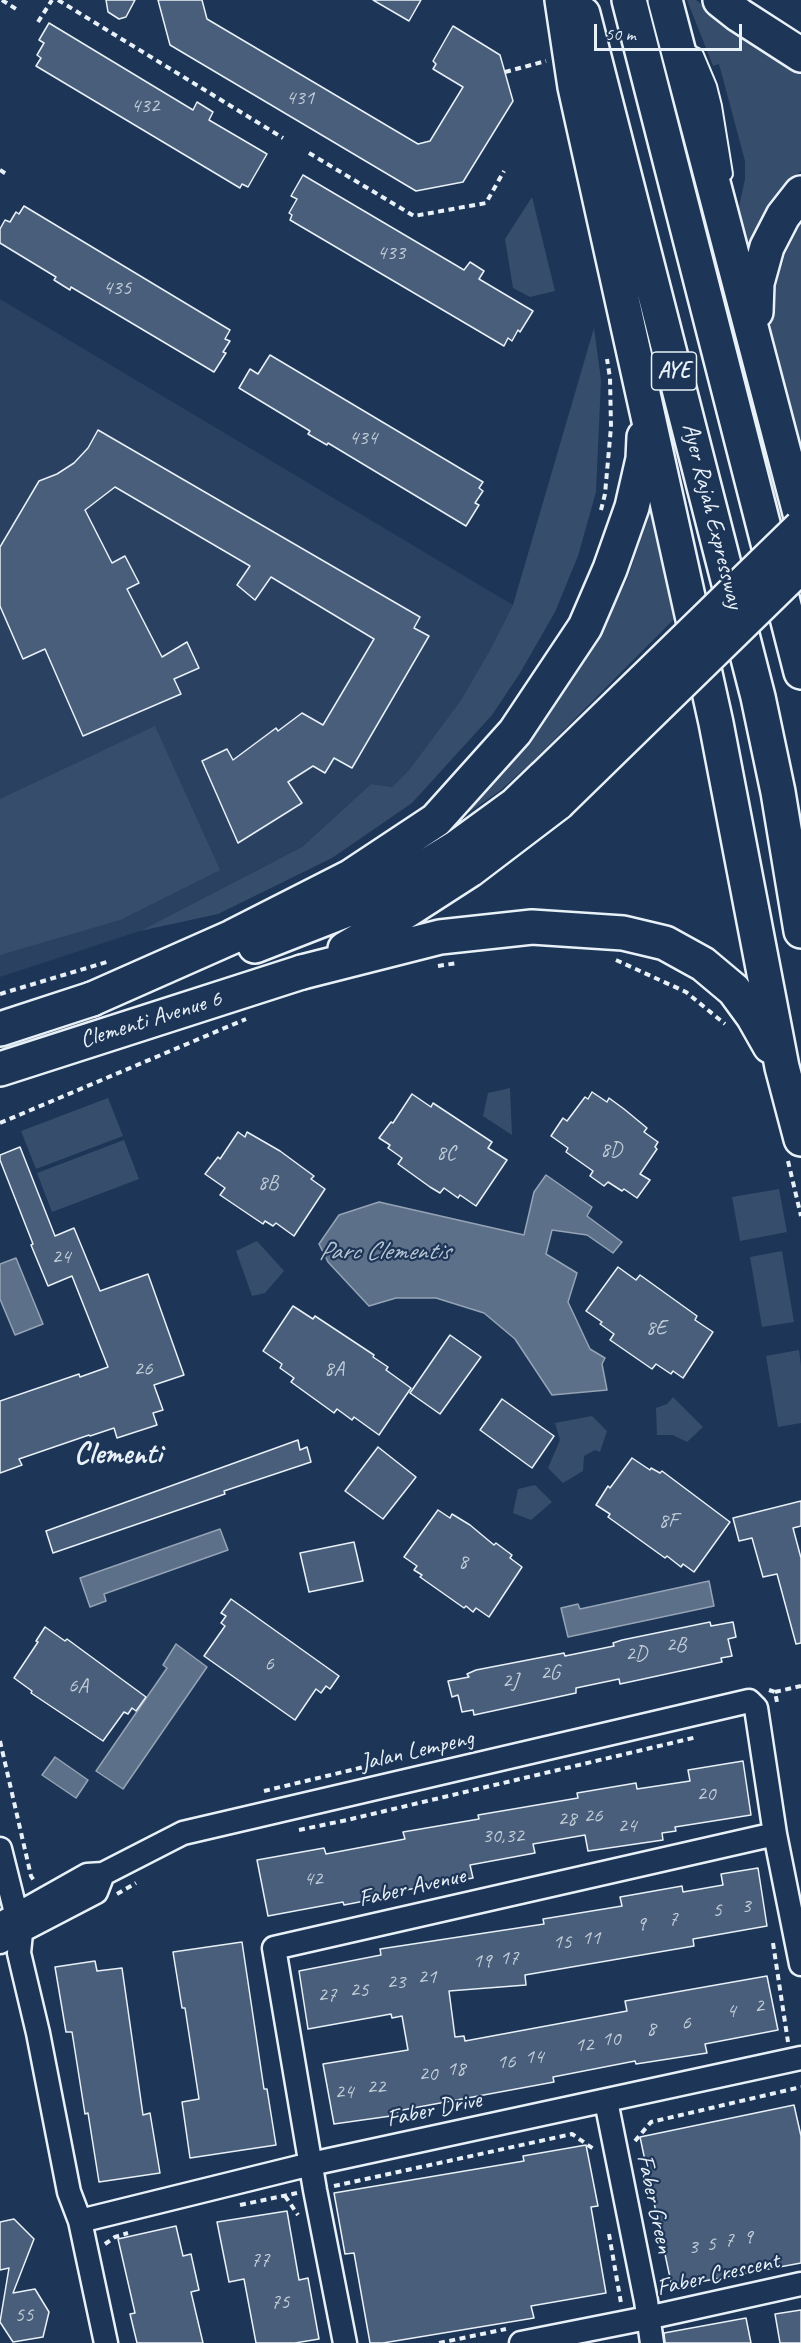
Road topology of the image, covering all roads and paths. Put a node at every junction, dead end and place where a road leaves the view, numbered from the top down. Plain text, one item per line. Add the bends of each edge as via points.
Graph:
1 (2, 0) edge
2 (52, 0) edge
3 (57, 0) edge
4 (562, 0) edge
5 (579, 0) edge
6 (630, 0) edge
7 (665, 0) edge
8 (720, 0) edge
9 (16, 9) dead end
10 (38, 22) dead end
11 (801, 55) edge
12 (547, 61) dead end
13 (505, 72) dead end
14 (283, 138) dead end
15 (309, 153) dead end
16 (0, 170) edge
17 (504, 171) dead end
18 (8, 175) dead end
19 (598, 183) junction
20 (801, 193) edge
21 (610, 305) dead end
22 (613, 326) dead end
23 (755, 337) junction
24 (621, 357) junction
25 (646, 405) junction
26 (600, 516) dead end
27 (801, 517) edge
28 (801, 526) edge
29 (801, 566) edge
30 (801, 672) edge
31 (551, 790) junction
32 (801, 931) edge
33 (606, 959) dead end
34 (113, 960) dead end
35 (464, 962) dead end
36 (430, 968) dead end
37 (302, 972) junction
38 (0, 994) edge
39 (92, 999) junction
40 (249, 1018) dead end
41 (729, 1028) dead end
42 (0, 1029) edge
43 (782, 1067) junction
44 (0, 1069) edge
45 (0, 1123) edge
46 (794, 1147) edge
47 (801, 1216) edge
48 (801, 1686) edge
49 (775, 1692) dead end
50 (706, 1734) dead end
51 (0, 1741) edge
52 (295, 1830) dead end
53 (776, 1834) junction
54 (0, 1849) edge
55 (104, 1874) junction
56 (143, 1879) dead end
57 (112, 1897) dead end
58 (45, 1898) junction
59 (8, 1931) edge
60 (801, 1964) edge
61 (801, 2058) edge
62 (801, 2087) edge
63 (606, 2101) junction
64 (614, 2146) junction
65 (311, 2164) junction
66 (315, 2190) junction
67 (231, 2207) dead end
68 (80, 2221) junction
69 (136, 2231) dead end
70 (105, 2244) dead end
71 (801, 2284) edge
72 (647, 2318) junction
73 (106, 2343) edge
74 (345, 2343) edge
75 (520, 2343) edge
76 (651, 2343) edge

1 - 9 path
2 - 10 path
3 - 14 path
4 - 19 main road via 575,87
5 - 32 main road, Ayer Rajah Expressway / AYE via 758,697
6 - 30 main road, Ayer Rajah Expressway / AYE
7 - 23 main road
8 - 11 main road
12 - 13 path
15 - 17 path via 414,216 486,202
16 - 18 path
19 - 21 lane via 599,234
19 - 24 main road
20 - 23 main road via 767,247 757,283
22 - 24 lane
23 - 27 main road
24 - 25 main road
24 - 26 path via 609,378 610,427
25 - 39 main road via 643,459 632,507 585,627 515,732 436,820 350,877 232,937
25 - 43 main road via 716,723
28 - 31 main road, bridge
29 - 31 main road, bridge
31 - 37 main road via 470,870 377,930
31 - 39 main road via 516,804 457,847 365,903 230,957
33 - 41 path via 686,992
34 - 38 path
35 - 36 path
37 - 43 main road via 440,937 532,927 623,933 665,943 703,964 734,990
37 - 44 main road, Clementi Avenue 6
39 - 42 main road, Clementi Avenue 6
40 - 45 path
43 - 46 main road
46 - 47 path
48 - 49 path
50 - 52 path
51 - 58 path via 31,1876
53 - 55 street, Jalan Lempeng via 756,1708 749,1701 183,1833
53 - 60 street
53 - 65 street, Faber Avenue via 276,1947 273,1950
54 - 59 street
55 - 58 street, Jalan Lempeng via 87,1875
55 - 59 street, Jalan Lempeng via 96,1892
56 - 57 path
58 - 59 street, Jalan Lempeng
59 - 68 street via 41,2045 69,2192
61 - 63 street, Faber Drive
62 - 64 path via 651,2122 637,2141
63 - 64 street, Faber Green
63 - 65 street, Faber Drive
64 - 66 path via 595,2150 572,2134
64 - 72 street, Faber Green
65 - 66 street
65 - 68 street, Faber Drive
66 - 67 path
66 - 74 street
68 - 73 street
69 - 70 path via 115,2236
71 - 72 street, Faber Crescent
72 - 75 street
72 - 76 street, Faber Green

